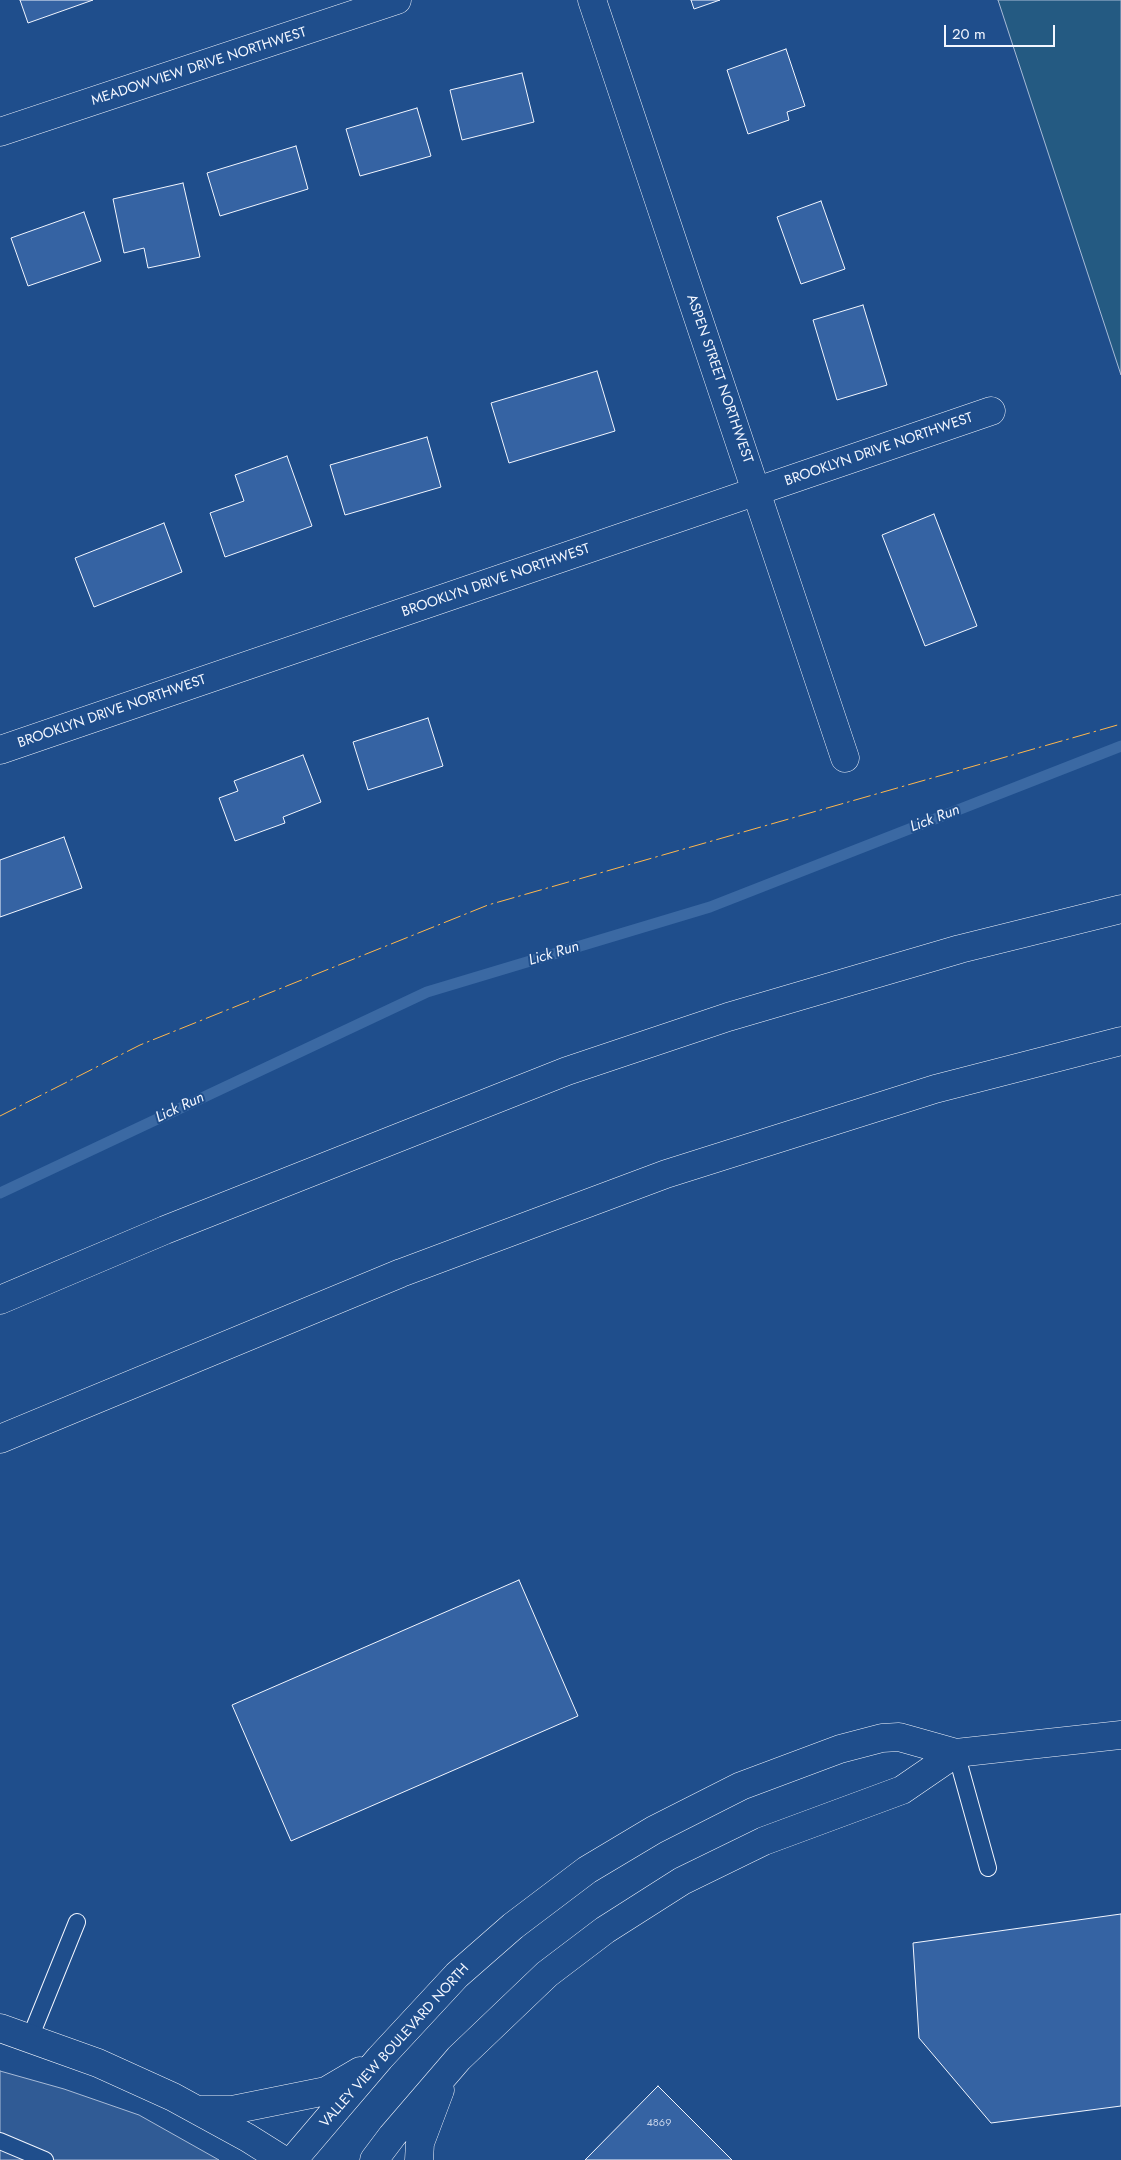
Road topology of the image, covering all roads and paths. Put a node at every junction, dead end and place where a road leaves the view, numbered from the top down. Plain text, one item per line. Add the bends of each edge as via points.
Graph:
1 (397, 0) edge
2 (592, 0) edge
3 (0, 132) edge
4 (991, 411) dead end
5 (756, 492) junction
6 (0, 750) edge
7 (845, 758) dead end
8 (1121, 909) edge
9 (1121, 1041) edge
10 (0, 1300) edge
11 (0, 1439) edge
12 (1121, 1735) edge
13 (956, 1753) junction
14 (988, 1868) dead end
15 (77, 1922) dead end
16 (0, 2028) edge
17 (30, 2038) junction
18 (380, 2058) junction
19 (448, 2070) junction
20 (195, 2110) junction
21 (0, 2142) edge
22 (45, 2160) edge
23 (282, 2160) edge
24 (293, 2160) edge
25 (374, 2160) edge
26 (418, 2160) edge

1 - 3 main road, MEADOWVIEW DRIVE NORTHWEST
2 - 5 main road, ASPEN STREET NORTHWEST
4 - 5 main road, BROOKLYN DRIVE NORTHWEST
5 - 6 main road, BROOKLYN DRIVE NORTHWEST
5 - 7 main road, ASPEN STREET NORTHWEST
8 - 10 main road via 932,957 728,1017 567,1071 165,1230
9 - 11 main road via 935,1089 666,1174 401,1273
12 - 13 main road, VALLEY VIEW BOULEVARD NORTH
13 - 14 lane
13 - 18 main road, VALLEY VIEW BOULEVARD NORTH via 899,1737 882,1738 840,1749 741,1786 654,1830 587,1870 513,1926 457,1975
13 - 19 main road, VALLEY VIEW BOULEVARD NORTH via 902,1790 764,1841 682,1881 605,1930 547,1974
15 - 17 lane
16 - 17 main road
17 - 20 main road via 98,2063
18 - 20 main road via 326,2091 232,2110
18 - 24 main road, VALLEY VIEW BOULEVARD NORTH
19 - 25 main road, VALLEY VIEW BOULEVARD NORTH
19 - 26 main road via 420,2144
20 - 23 main road
21 - 22 lane

